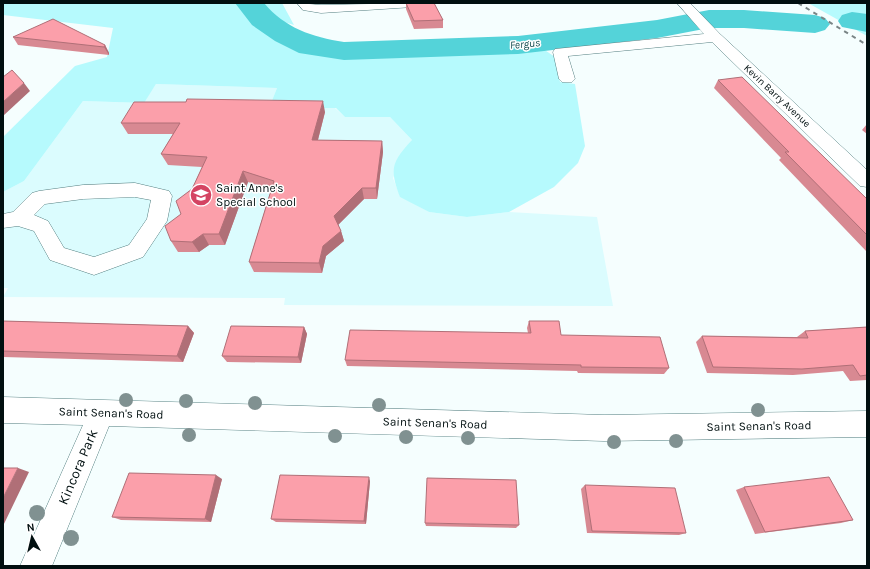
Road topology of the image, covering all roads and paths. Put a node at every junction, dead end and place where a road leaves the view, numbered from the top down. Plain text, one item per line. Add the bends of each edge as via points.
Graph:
1 (303, 3) edge
2 (413, 3) edge
3 (686, 6) edge
4 (711, 33) junction
5 (567, 79) dead end
6 (867, 181) edge
7 (11, 219) edge
8 (3, 410) edge
9 (102, 412) junction
10 (867, 424) edge
11 (36, 566) edge

1 - 2 street via 308,7 321,9
3 - 4 street, Kevin Barry Avenue
4 - 5 street via 560,52
4 - 6 street, Kevin Barry Avenue
7 - 7 street via 41,226 57,254 94,266 136,251 157,221 162,196 135,190 83,192 40,198
8 - 9 street, Saint Senan's Road
9 - 10 street, Saint Senan's Road via 604,428
9 - 11 street, Kincora Park

